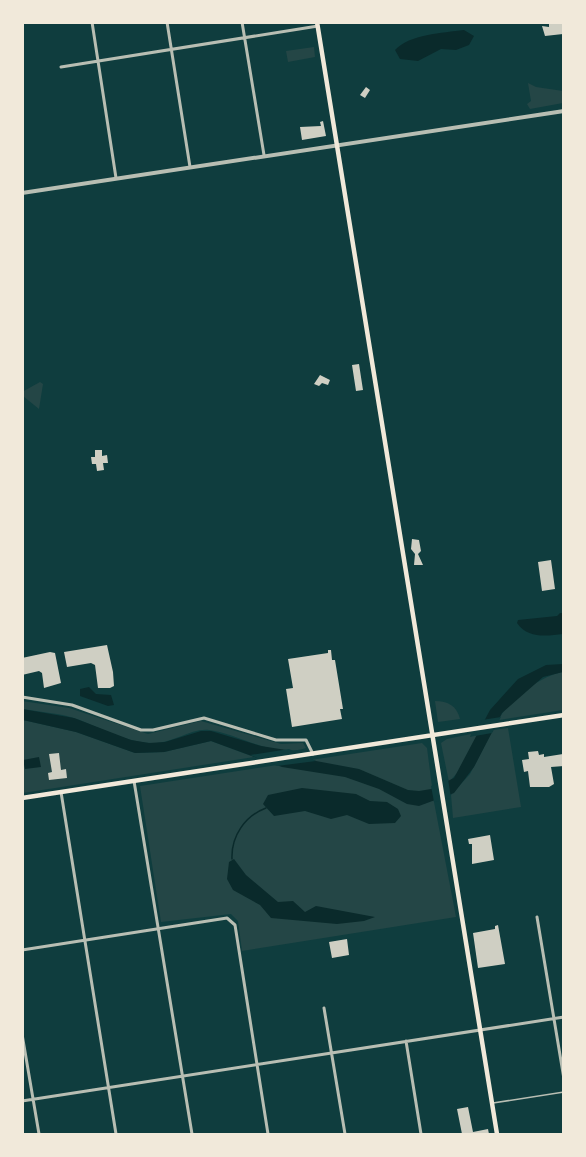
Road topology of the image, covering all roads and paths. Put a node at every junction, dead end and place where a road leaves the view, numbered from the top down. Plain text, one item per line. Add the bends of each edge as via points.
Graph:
1 (92, 22) edge
2 (167, 22) edge
3 (242, 22) edge
4 (318, 24) edge
5 (244, 38) junction
6 (171, 49) junction
7 (98, 61) junction
8 (61, 67) dead end
9 (564, 111) edge
10 (337, 145) junction
11 (264, 155) junction
12 (190, 166) junction
13 (116, 178) junction
14 (22, 193) edge
15 (22, 697) edge
16 (564, 715) edge
17 (433, 735) junction
18 (314, 754) junction
19 (134, 781) junction
20 (61, 792) junction
21 (22, 798) edge
22 (537, 917) dead end
23 (158, 928) junction
24 (84, 940) junction
25 (22, 950) edge
26 (324, 1008) dead end
27 (564, 1017) edge
28 (554, 1018) junction
29 (480, 1030) junction
30 (22, 1034) edge
31 (406, 1041) junction
32 (332, 1052) junction
33 (257, 1064) junction
34 (182, 1076) junction
35 (564, 1080) edge
36 (108, 1088) junction
37 (564, 1092) edge
38 (33, 1099) junction
39 (22, 1101) edge
40 (492, 1103) junction
41 (39, 1134) edge
42 (116, 1134) edge
43 (192, 1134) edge
44 (268, 1134) edge
45 (345, 1134) edge
46 (421, 1134) edge
47 (497, 1134) edge

1 - 7 street
2 - 6 street
3 - 5 street
4 - 5 street
4 - 10 main road
5 - 6 street
5 - 11 street
6 - 7 street
6 - 12 street
7 - 8 street
7 - 13 street
9 - 10 street
10 - 11 street
10 - 17 main road
11 - 12 street
12 - 13 street
13 - 14 street
15 - 18 street via 72,705 148,731 204,718 276,740 306,740
16 - 17 main road
17 - 18 main road
17 - 29 main road
18 - 19 main road
19 - 20 main road
19 - 23 street
20 - 21 main road
20 - 24 street
22 - 28 street
23 - 24 street
23 - 33 street via 232,920
23 - 34 street
24 - 25 street
24 - 36 street
26 - 32 street
27 - 28 street
28 - 29 street
28 - 35 street
29 - 31 street
29 - 40 main road
30 - 38 street
31 - 32 street
31 - 46 street
32 - 33 street
32 - 45 street
33 - 34 street
33 - 44 street
34 - 36 street
34 - 43 street
36 - 38 street
36 - 42 street
37 - 40 lane
38 - 39 street
38 - 41 street
40 - 47 main road

